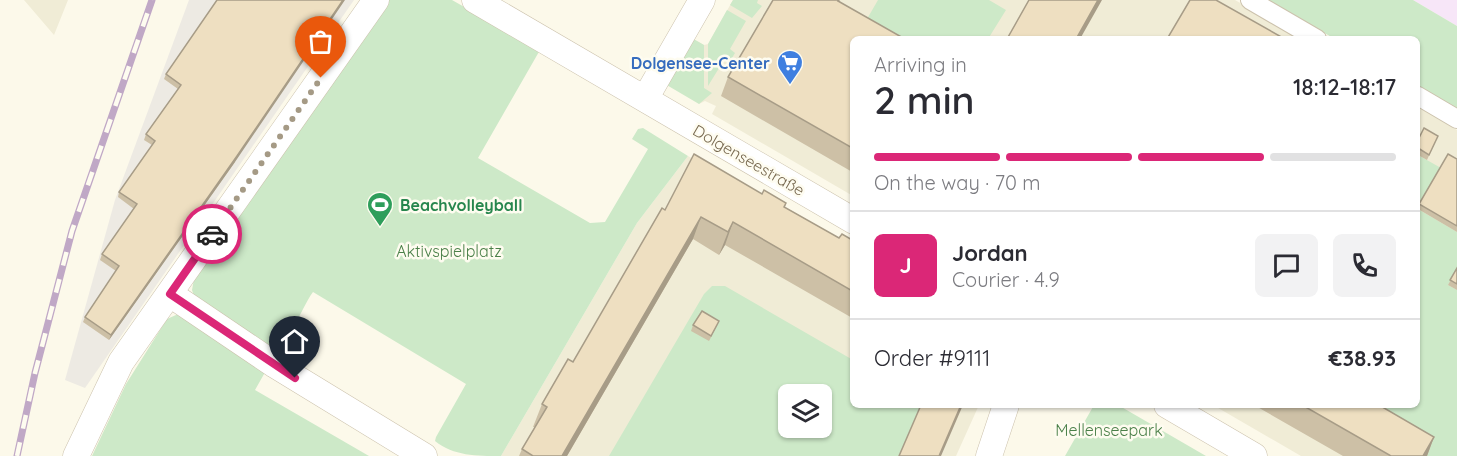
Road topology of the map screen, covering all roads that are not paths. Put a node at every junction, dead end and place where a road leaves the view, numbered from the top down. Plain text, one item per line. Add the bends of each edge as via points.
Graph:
1 (376, 0) edge
2 (475, 0) edge
3 (702, 0) edge
4 (1250, 0) edge
5 (1312, 36) edge
6 (1420, 97) edge
7 (645, 99) junction
8 (1457, 119) edge
9 (850, 219) edge
10 (170, 294) junction
11 (1005, 408) edge
12 (1172, 408) edge
13 (421, 454) edge
14 (76, 456) edge
15 (989, 456) edge
16 (1254, 456) edge

1 - 10 street
2 - 7 street, Dolgenseestraße
3 - 7 street
4 - 5 street
6 - 8 street
7 - 9 street, Dolgenseestraße
10 - 13 street via 275,365
10 - 14 street via 121,362
11 - 15 street
12 - 16 street

